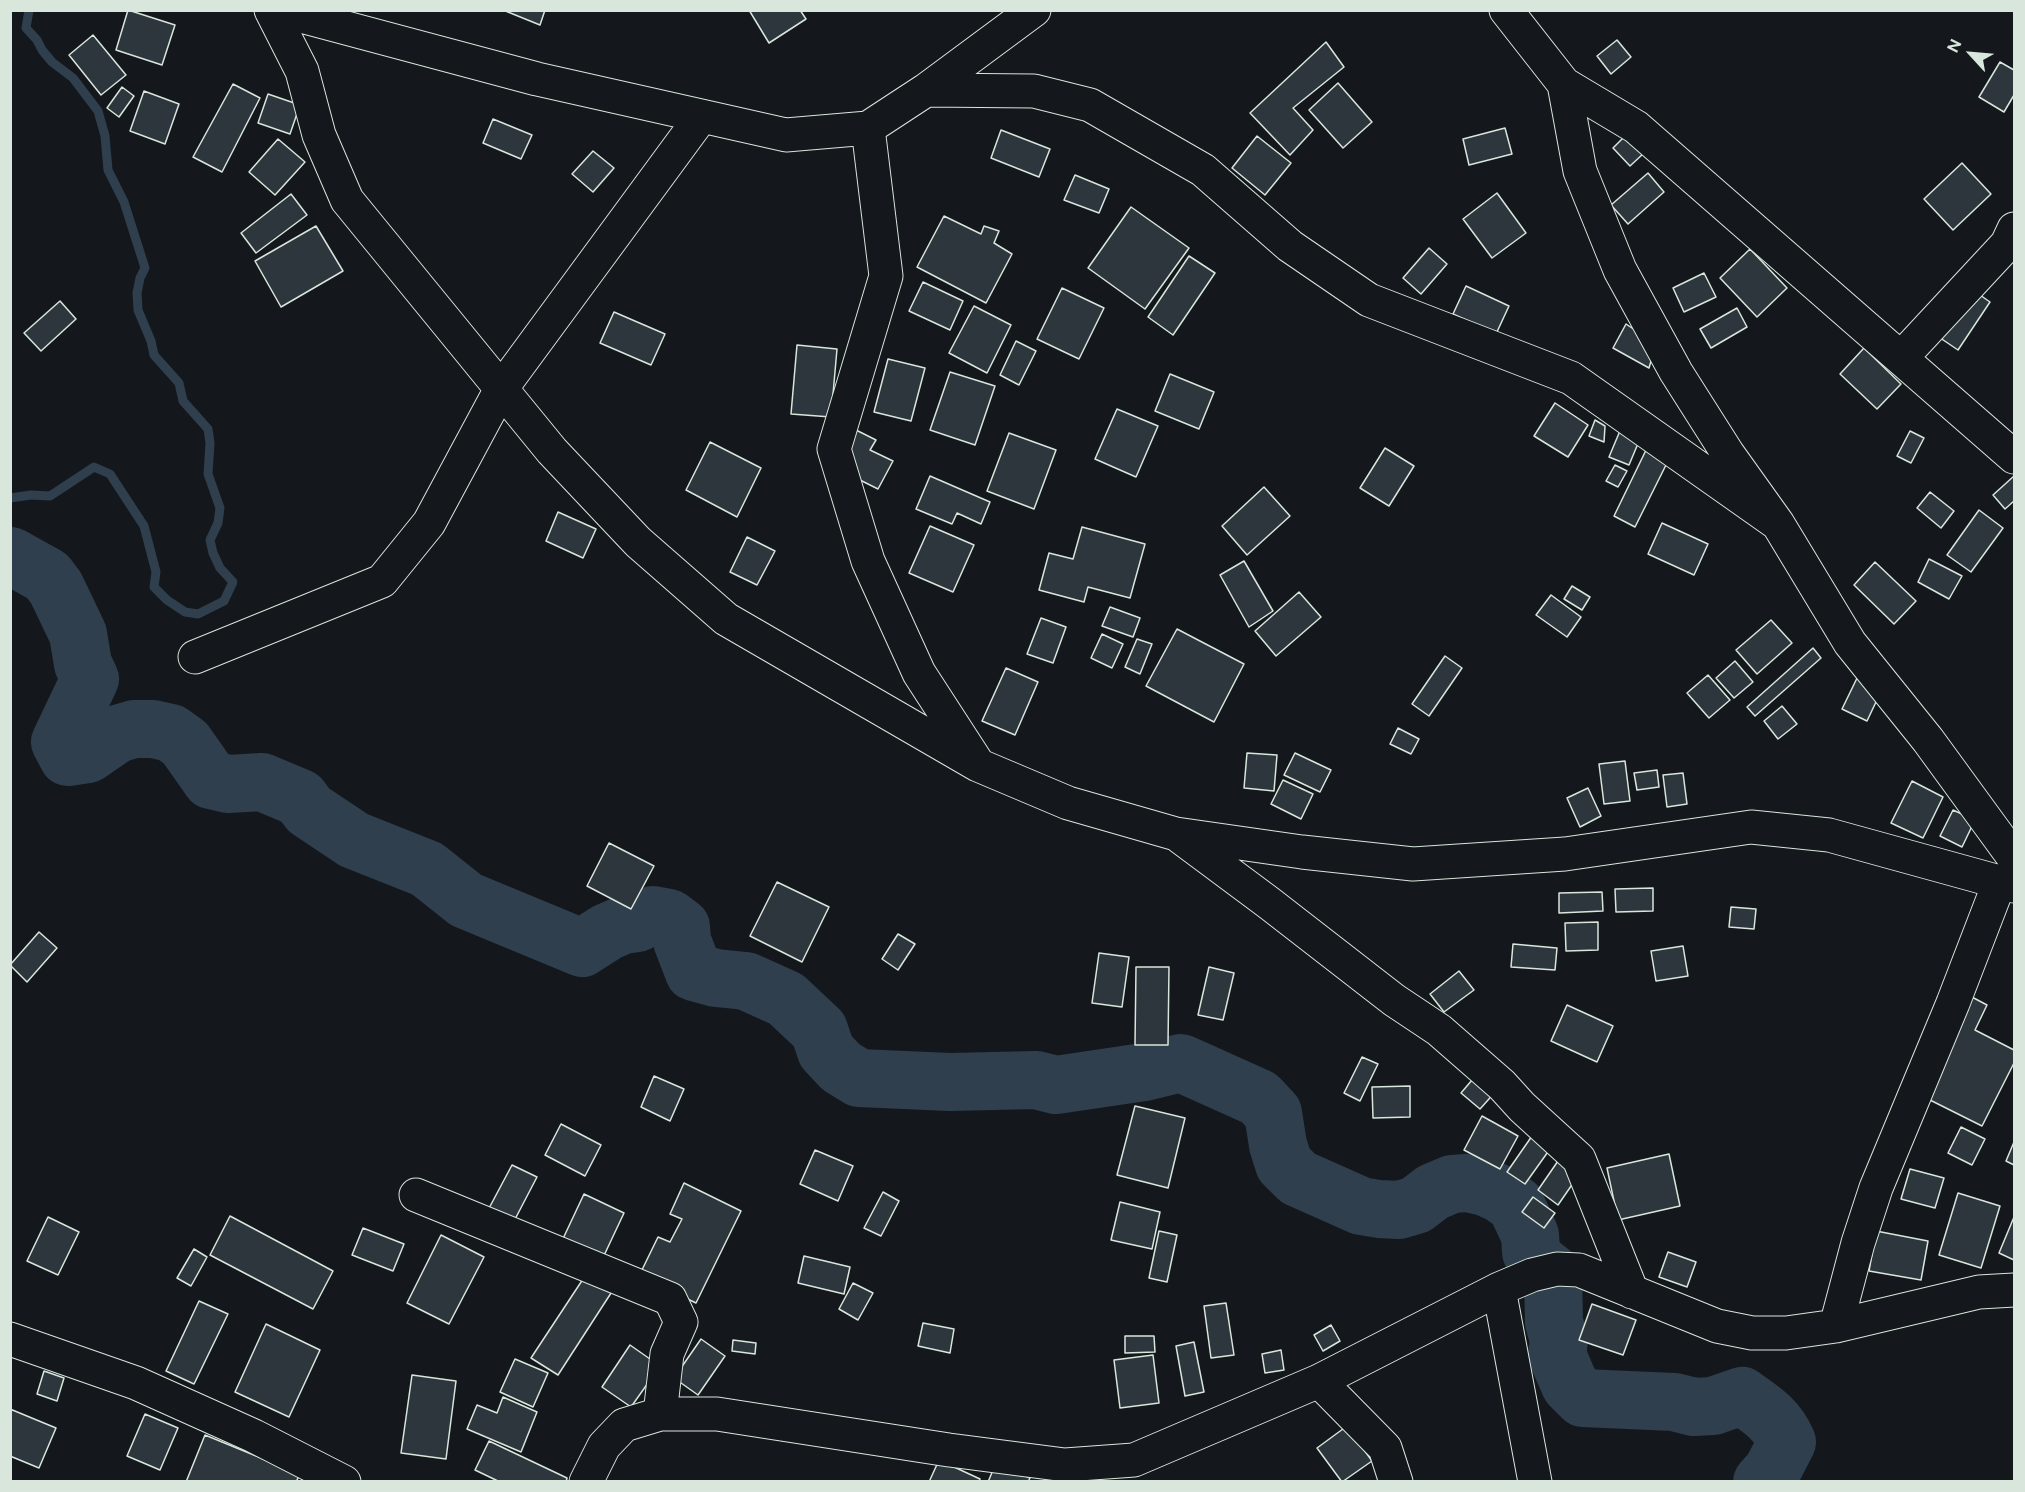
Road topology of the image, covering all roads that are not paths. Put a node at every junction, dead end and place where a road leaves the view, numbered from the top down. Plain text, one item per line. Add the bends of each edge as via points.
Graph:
1 (271, 10) edge
2 (279, 10) edge
3 (1034, 10) edge
4 (1506, 10) edge
5 (1564, 84) junction
6 (926, 90) junction
7 (701, 117) junction
8 (868, 128) junction
9 (2014, 229) edge
10 (1901, 358) junction
11 (501, 389) junction
12 (2014, 457) edge
13 (1778, 524) junction
14 (195, 657) dead end
15 (978, 765) junction
16 (1176, 834) junction
17 (2010, 875) edge
18 (416, 1195) dead end
19 (1499, 1289) junction
20 (2014, 1290) edge
21 (1632, 1292) junction
22 (1836, 1326) junction
23 (10, 1340) edge
24 (1319, 1381) junction
25 (660, 1414) junction
26 (1385, 1448) junction
27 (344, 1482) edge
28 (585, 1482) edge
29 (1371, 1482) edge
30 (1396, 1482) edge
31 (1534, 1482) edge

1 - 11 street via 302,71 319,135 347,200
2 - 7 street via 537,79
3 - 6 street
4 - 5 street
5 - 10 street via 1636,127
5 - 13 street via 1581,171 1620,270 1676,372
6 - 8 street
6 - 13 street via 1034,91 1090,105 1203,170 1290,246 1369,300 1571,378
7 - 8 street via 786,135
7 - 11 street
8 - 15 street via 886,276 834,449 868,561 919,674
9 - 10 street via 2007,244
10 - 12 street
11 - 14 street via 429,523 382,581
11 - 15 street via 552,452 638,542 726,619
13 - 17 street via 1850,643 1929,740
15 - 16 street via 1068,803
16 - 17 street via 1413,864 1565,854 1751,827 1829,835
16 - 21 street via 1366,980 1439,1030 1579,1159
17 - 22 street via 1876,1188
18 - 25 street via 670,1299 681,1322 667,1354
19 - 21 street via 1550,1270 1579,1270
19 - 24 street
19 - 31 street
20 - 22 street via 1979,1292
21 - 22 street via 1717,1326 1752,1333
23 - 27 street via 136,1383
24 - 25 street via 1134,1460 1065,1465 717,1414
24 - 26 street
25 - 28 street via 624,1425 604,1446
26 - 29 street
26 - 30 street

